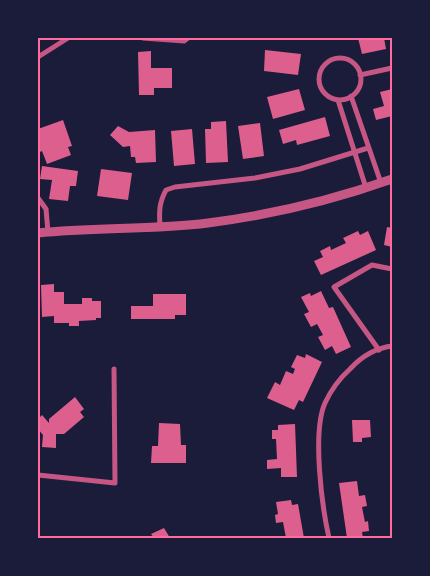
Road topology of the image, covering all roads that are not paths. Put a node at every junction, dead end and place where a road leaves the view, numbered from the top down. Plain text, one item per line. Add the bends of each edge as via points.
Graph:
1 (68, 38) edge
2 (143, 38) edge
3 (188, 38) edge
4 (38, 57) edge
5 (392, 68) edge
6 (360, 75) junction
7 (352, 96) junction
8 (338, 100) junction
9 (368, 148) junction
10 (354, 152) junction
11 (392, 179) edge
12 (381, 183) junction
13 (366, 188) junction
14 (38, 198) edge
15 (160, 226) junction
16 (48, 232) junction
17 (38, 233) edge
18 (392, 269) edge
19 (392, 346) edge
20 (379, 350) junction
21 (114, 369) dead end
22 (38, 475) edge
23 (329, 538) edge

1 - 4 street
2 - 3 street via 184,41
5 - 6 street
6 - 7 street via 360,86
6 - 8 street via 357,66 346,58 326,63 319,74 321,88
7 - 8 street
7 - 9 street
8 - 10 street
9 - 10 street
9 - 12 street
10 - 13 street
10 - 15 street via 300,169 166,190 159,209
11 - 12 street
12 - 13 street
13 - 15 street via 266,213 207,223
14 - 16 street via 46,209
15 - 16 street
16 - 17 street
18 - 20 street via 372,265 334,287
19 - 20 street
20 - 23 street via 357,361 339,381 325,404 320,422 319,462
21 - 22 street via 115,483

